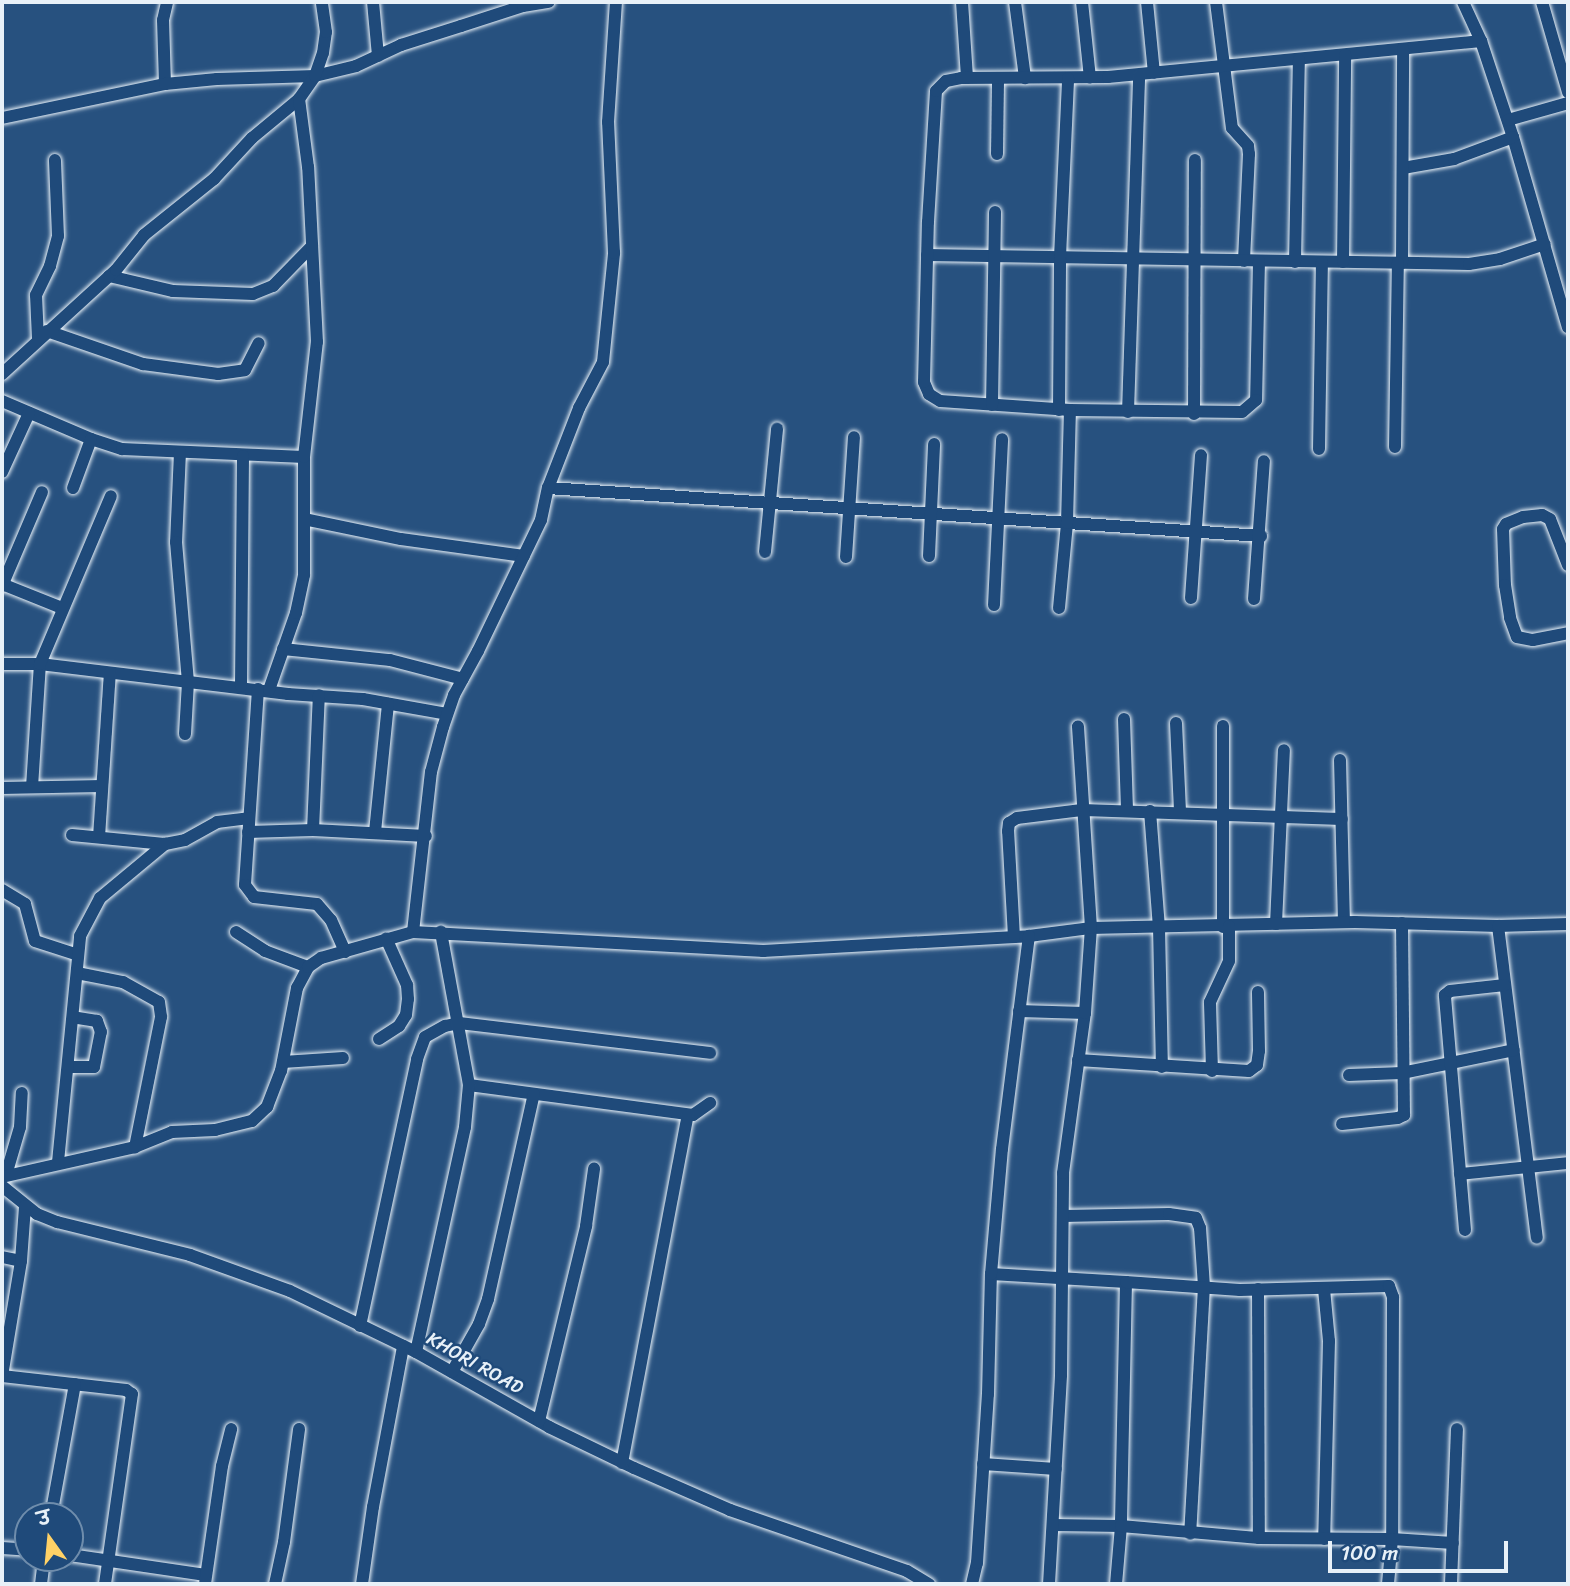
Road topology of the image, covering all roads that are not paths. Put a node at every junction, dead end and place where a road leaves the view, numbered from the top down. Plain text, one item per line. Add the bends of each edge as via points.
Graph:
1 (166, 2) edge
2 (322, 2) edge
3 (373, 2) edge
4 (549, 2) edge
5 (616, 2) edge
6 (962, 2) edge
7 (1015, 2) edge
8 (1082, 2) edge
9 (1147, 2) edge
10 (1216, 2) edge
11 (1463, 2) edge
12 (1542, 2) edge
13 (1481, 41) junction
14 (1403, 49) junction
15 (1345, 55) junction
16 (378, 56) junction
17 (1299, 60) junction
18 (1225, 66) junction
19 (1154, 73) junction
20 (1139, 75) junction
21 (315, 76) junction
22 (967, 78) junction
23 (998, 78) junction
24 (1025, 78) junction
25 (1068, 78) junction
26 (1090, 78) junction
27 (165, 84) junction
28 (1568, 92) edge
29 (299, 99) junction
30 (1568, 103) edge
31 (2, 118) edge
32 (1508, 121) junction
33 (1513, 137) junction
34 (997, 155) dead end
35 (55, 160) dead end
36 (1195, 160) dead end
37 (1403, 168) junction
38 (995, 212) dead end
39 (1545, 244) junction
40 (312, 246) junction
41 (994, 255) junction
42 (927, 256) junction
43 (1060, 257) junction
44 (1135, 258) junction
45 (1194, 260) junction
46 (1244, 261) junction
47 (1259, 261) junction
48 (1295, 262) junction
49 (1322, 262) junction
50 (1343, 262) junction
51 (1400, 263) junction
52 (109, 276) junction
53 (1568, 327) edge
54 (42, 335) junction
55 (259, 343) dead end
56 (2, 374) edge
57 (2, 401) edge
58 (992, 405) junction
59 (1064, 410) junction
60 (29, 412) junction
61 (1128, 412) junction
62 (1194, 414) junction
63 (777, 429) dead end
64 (854, 437) dead end
65 (91, 439) junction
66 (1002, 439) dead end
67 (934, 444) dead end
68 (1395, 447) dead end
69 (1318, 449) dead end
70 (180, 452) junction
71 (1201, 455) dead end
72 (243, 456) junction
73 (304, 457) junction
74 (1264, 461) dead end
75 (2, 472) edge
76 (73, 488) dead end
77 (548, 488) junction
78 (42, 492) dead end
79 (111, 496) dead end
80 (772, 504) junction
81 (850, 509) junction
82 (932, 513) junction
83 (999, 518) junction
84 (304, 519) junction
85 (1067, 523) junction
86 (1196, 532) junction
87 (1261, 536) junction
88 (765, 552) dead end
89 (524, 556) junction
90 (929, 556) dead end
91 (846, 557) dead end
92 (1568, 565) edge
93 (2, 585) edge
94 (1191, 598) dead end
95 (1254, 599) dead end
96 (994, 605) dead end
97 (62, 608) junction
98 (1059, 608) dead end
99 (1568, 633) edge
100 (283, 649) junction
101 (2, 664) edge
102 (40, 664) junction
103 (110, 673) junction
104 (463, 679) junction
105 (188, 682) junction
106 (241, 686) junction
107 (264, 690) junction
108 (319, 695) junction
109 (388, 704) junction
110 (447, 714) junction
111 (1124, 719) dead end
112 (1176, 723) dead end
113 (1078, 726) dead end
114 (1223, 726) dead end
115 (185, 734) dead end
116 (1284, 750) dead end
117 (1340, 760) dead end
118 (102, 786) junction
119 (32, 787) junction
120 (2, 788) edge
121 (1082, 810) junction
122 (1127, 811) junction
123 (1150, 811) junction
124 (1180, 812) junction
125 (1223, 813) junction
126 (1279, 816) junction
127 (249, 818) junction
128 (1342, 819) junction
129 (313, 830) junction
130 (248, 832) junction
131 (375, 832) junction
132 (72, 835) dead end
133 (426, 836) junction
134 (99, 837) junction
135 (165, 844) junction
136 (2, 890) edge
137 (1344, 922) junction
138 (1402, 923) junction
139 (1568, 924) edge
140 (1276, 925) junction
141 (1226, 926) junction
142 (1498, 926) junction
143 (1159, 927) junction
144 (1091, 928) junction
145 (236, 932) dead end
146 (413, 932) junction
147 (441, 932) junction
148 (1029, 936) junction
149 (1014, 937) junction
150 (386, 938) junction
151 (345, 952) junction
152 (78, 955) junction
153 (309, 967) junction
154 (77, 972) junction
155 (1505, 985) junction
156 (1258, 992) dead end
157 (1019, 1010) junction
158 (1085, 1013) junction
159 (73, 1017) junction
160 (459, 1023) junction
161 (379, 1039) dead end
162 (1514, 1050) junction
163 (710, 1053) dead end
164 (343, 1058) dead end
165 (1078, 1060) junction
166 (283, 1062) junction
167 (1451, 1062) junction
168 (68, 1067) junction
169 (1162, 1067) junction
170 (1213, 1071) junction
171 (1402, 1073) junction
172 (1349, 1075) dead end
173 (469, 1086) junction
174 (22, 1093) dead end
175 (534, 1094) junction
176 (710, 1103) dead end
177 (688, 1115) junction
178 (1342, 1124) dead end
179 (135, 1147) junction
180 (58, 1162) junction
181 (1568, 1163) edge
182 (1529, 1168) junction
183 (594, 1169) dead end
184 (1460, 1174) junction
185 (3, 1179) edge
186 (25, 1206) junction
187 (1063, 1216) junction
188 (1465, 1230) dead end
189 (1538, 1238) dead end
190 (2, 1258) edge
191 (21, 1261) junction
192 (991, 1274) junction
193 (1062, 1278) junction
194 (1126, 1282) junction
195 (1205, 1286) junction
196 (1258, 1289) junction
197 (1324, 1289) junction
198 (360, 1326) junction
199 (5, 1334) edge
200 (403, 1346) junction
201 (416, 1352) junction
202 (452, 1372) junction
203 (2, 1376) edge
204 (75, 1384) junction
205 (539, 1421) junction
206 (231, 1429) dead end
207 (299, 1429) dead end
208 (1457, 1429) dead end
209 (622, 1462) junction
210 (983, 1464) junction
211 (1056, 1469) junction
212 (54, 1502) edge
213 (1053, 1525) junction
214 (1121, 1526) junction
215 (1190, 1534) junction
216 (1259, 1538) junction
217 (1324, 1539) junction
218 (1392, 1539) junction
219 (1453, 1543) junction
220 (84, 1557) edge
221 (109, 1560) junction
222 (205, 1579) edge
223 (105, 1584) edge
224 (275, 1584) edge
225 (362, 1584) edge
226 (929, 1584) edge
227 (972, 1584) edge
228 (1049, 1584) edge
229 (1116, 1584) edge
230 (1388, 1584) edge
231 (1451, 1584) edge

1 - 27 street
2 - 21 street via 327,32
3 - 16 street
4 - 16 street via 523,6
5 - 77 street via 608,122 614,253 603,362 579,408
6 - 22 street
7 - 24 street
8 - 26 street
9 - 19 street
10 - 18 street
11 - 13 street
12 - 28 street
13 - 14 street
13 - 32 street
14 - 15 street
14 - 37 street
15 - 17 street
15 - 50 street
16 - 21 street
17 - 18 street
17 - 48 street
18 - 19 street
18 - 46 street via 1232,128 1248,146 1249,154
19 - 20 street
20 - 26 street
20 - 44 street
21 - 27 street
21 - 29 street
22 - 23 street
22 - 42 street via 946,81 936,91
23 - 24 street
23 - 34 street
24 - 25 street
25 - 26 street
25 - 43 street
27 - 31 street
29 - 40 street via 306,130
29 - 52 street via 252,138 214,179 144,234
30 - 32 street
32 - 33 street
33 - 37 street via 1454,159
33 - 39 street
35 - 54 street via 58,236 36,295
36 - 45 street
37 - 51 street
38 - 41 street
39 - 51 street via 1469,264
39 - 53 street
40 - 52 street via 273,286 253,294 173,291
40 - 73 street via 317,342
41 - 42 street
41 - 43 street
41 - 58 street
42 - 58 street via 924,382 929,394 940,401
43 - 44 street
43 - 59 street
44 - 45 street
44 - 61 street
45 - 46 street
45 - 62 street
46 - 47 street
47 - 48 street
47 - 62 street via 1256,400 1242,412
48 - 49 street
49 - 50 street
49 - 69 street
50 - 51 street
51 - 68 street
52 - 54 street
54 - 55 street via 143,364 218,374 245,370
54 - 56 street
57 - 60 street
58 - 59 street
59 - 61 street
59 - 85 street
60 - 65 street
60 - 75 street
61 - 62 street
63 - 80 street
64 - 81 street
65 - 70 street via 121,449
65 - 76 street
66 - 83 street
67 - 82 street
70 - 72 street
70 - 105 street via 176,542
71 - 86 street
72 - 73 street
72 - 106 street
73 - 84 street
74 - 87 street
77 - 80 street
77 - 89 street via 541,520
78 - 93 street
79 - 97 street
80 - 81 street
80 - 88 street
81 - 82 street
81 - 91 street
82 - 83 street
82 - 90 street
83 - 85 street
83 - 96 street
84 - 89 street
84 - 100 street via 301,595
85 - 86 street
85 - 98 street
86 - 87 street
86 - 94 street
87 - 95 street
89 - 104 street
92 - 99 street via 1550,519 1523,517 1506,524 1505,585 1517,637 1533,640
93 - 97 street
97 - 102 street
100 - 104 street via 390,660
100 - 107 street
101 - 102 street
102 - 103 street
102 - 119 street
103 - 105 street
103 - 118 street
104 - 110 street
105 - 106 street
105 - 115 street
106 - 107 street
107 - 108 street
107 - 127 street
108 - 109 street
108 - 129 street
109 - 110 street
109 - 131 street
110 - 133 street via 431,772
111 - 122 street
112 - 124 street
113 - 121 street
114 - 125 street
116 - 126 street
117 - 128 street
118 - 119 street
118 - 134 street
119 - 120 street
121 - 122 street
121 - 144 street
121 - 149 street via 1032,815 1010,823
122 - 123 street
123 - 124 street
123 - 143 street
124 - 125 street
125 - 126 street
125 - 141 street
126 - 128 street
126 - 140 street
127 - 130 street
127 - 135 street via 217,822 185,840
128 - 137 street
129 - 130 street
129 - 131 street
130 - 151 street via 244,876 248,891 254,897 317,904 331,919
131 - 133 street
132 - 134 street
133 - 146 street
134 - 135 street
135 - 152 street via 100,898 80,936
136 - 152 street via 25,904 35,941
137 - 138 street
137 - 140 street
138 - 142 street
138 - 171 street
139 - 142 street
140 - 141 street
141 - 143 street
141 - 170 street via 1229,961 1210,1002
142 - 155 street
143 - 144 street
143 - 169 street
144 - 148 street
144 - 158 street
145 - 153 street via 265,951
146 - 147 street
146 - 150 street
147 - 149 street via 763,951
147 - 160 street
148 - 149 street
148 - 157 street
150 - 151 street
150 - 161 street via 407,985 408,999 399,1026
151 - 153 street via 321,958
152 - 154 street
153 - 166 street via 297,988
154 - 159 street
154 - 179 street via 136,987 159,1002 161,1017
155 - 162 street
155 - 167 street via 1447,992
156 - 170 street via 1257,1065 1249,1071
157 - 158 street
157 - 192 street
158 - 165 street
159 - 168 street
159 - 168 street via 97,1021 101,1032 94,1067
160 - 163 street
160 - 173 street
160 - 198 street via 425,1037 416,1059
162 - 167 street
162 - 182 street
164 - 166 street
165 - 169 street
165 - 187 street via 1063,1173
166 - 179 street via 267,1107 252,1121 215,1130 172,1132
167 - 171 street
167 - 184 street
168 - 180 street
169 - 170 street
171 - 172 street
171 - 178 street via 1405,1115
173 - 175 street
173 - 201 street via 466,1127
174 - 185 street via 20,1127
175 - 177 street
175 - 202 street via 488,1298
176 - 177 street
177 - 209 street
179 - 180 street
180 - 185 street
181 - 182 street
182 - 184 street
182 - 189 street
183 - 205 street via 586,1226
184 - 188 street
185 - 186 street, KHORI ROAD
186 - 191 street
186 - 198 street, KHORI ROAD via 57,1222 133,1238 240,1271
187 - 193 street
187 - 195 street via 1169,1214 1196,1218
190 - 191 street
191 - 199 street
192 - 193 street
192 - 210 street
193 - 194 street
193 - 211 street
194 - 195 street
194 - 214 street
195 - 196 street
195 - 215 street
196 - 197 street
196 - 216 street
197 - 217 street via 1329,1341
197 - 218 street via 1385,1285 1392,1290
198 - 200 street, KHORI ROAD
199 - 203 street
200 - 201 street, KHORI ROAD
200 - 225 street
201 - 202 street, KHORI ROAD
202 - 205 street, KHORI ROAD
203 - 204 street
204 - 212 street
204 - 221 street via 132,1394
205 - 209 street, KHORI ROAD
206 - 222 street
207 - 224 street
208 - 219 street
209 - 226 street, KHORI ROAD via 730,1510 907,1571
210 - 211 street
210 - 227 street
211 - 213 street
213 - 214 street
213 - 228 street
214 - 215 street
214 - 229 street
215 - 216 street
216 - 217 street
217 - 218 street
218 - 219 street
218 - 230 street
219 - 231 street
220 - 221 street
221 - 222 street
221 - 223 street

